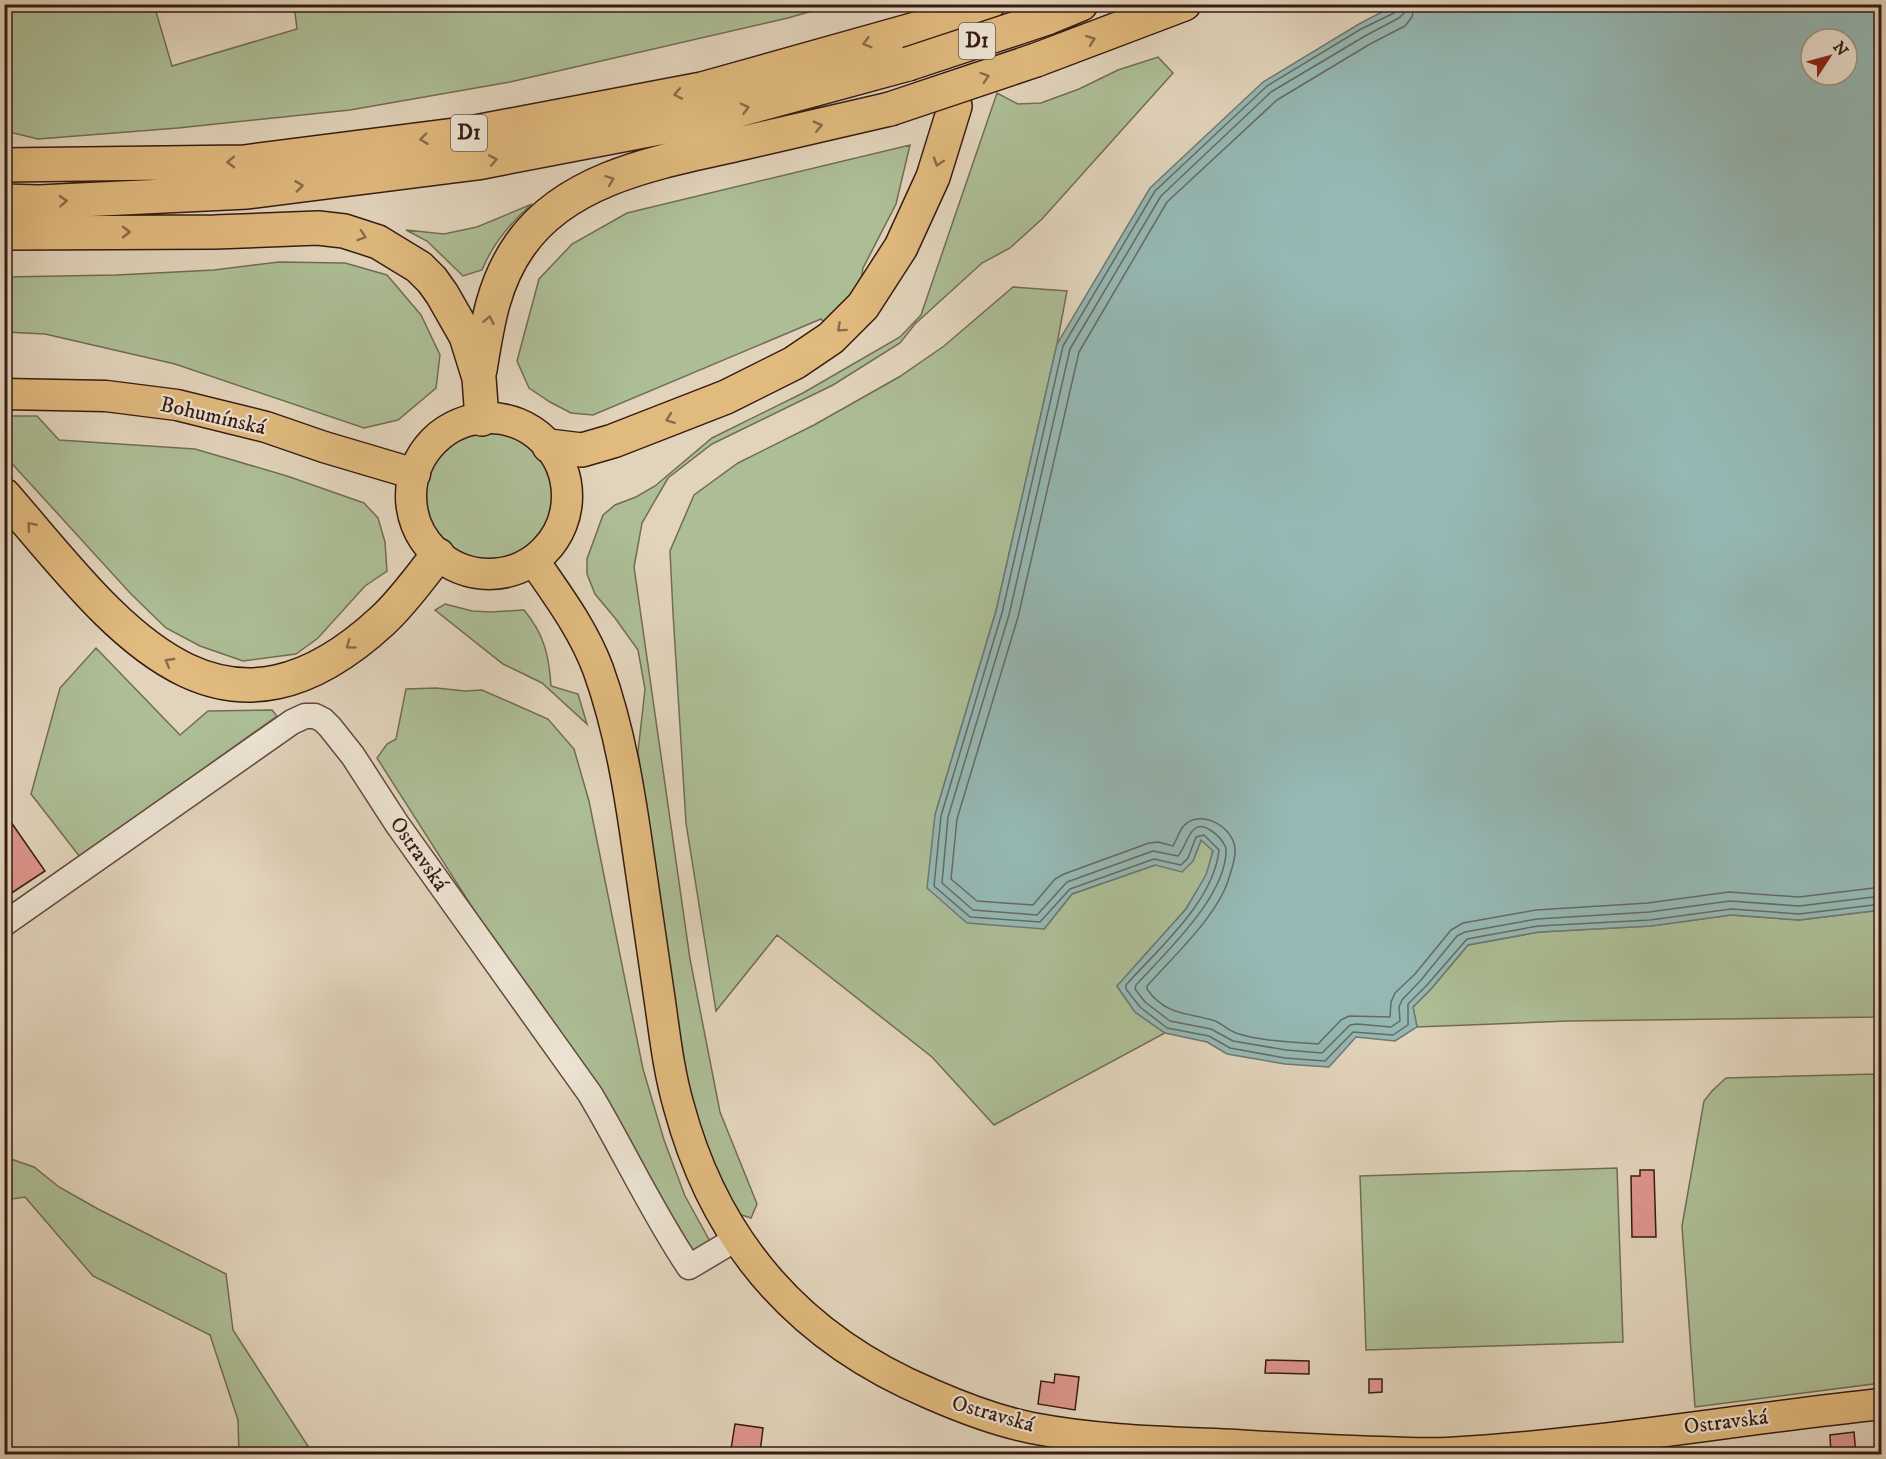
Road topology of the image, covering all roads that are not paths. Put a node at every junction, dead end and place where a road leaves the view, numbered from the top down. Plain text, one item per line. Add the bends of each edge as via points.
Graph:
1 (988, 4) edge
2 (1081, 4) edge
3 (1184, 4) edge
4 (956, 106) dead end
5 (4, 165) edge
6 (4, 201) edge
7 (4, 233) edge
8 (479, 378) junction
9 (16, 394) edge
10 (482, 418) junction
11 (549, 446) junction
12 (415, 474) junction
13 (4, 495) edge
14 (438, 555) junction
15 (534, 561) junction
16 (4, 924) edge
17 (736, 1239) junction
18 (1881, 1404) edge
19 (1529, 1451) edge

1 -> 5 highway, D1 via 923,27 702,89 470,133 244,162
6 -> 2 highway, D1, bridge via 247,192 477,162 706,119 908,64
8 -> 3 highway, bridge via 489,318 505,270 533,228 568,200 612,179 674,159 890,109
4 -> 11 highway via 933,177 901,247 863,306 831,338 794,363 726,397 582,450
7 -> 8 highway via 318,228 356,234 395,251 427,274 466,336
8 - 10 highway
9 - 12 main road, Bohumínská via 106,396 177,405
10 - 11 main road via 524,426
10 - 12 main road via 460,424 440,436 424,453
11 - 15 main road via 563,471 568,500 554,540
12 - 14 main road via 414,518
14 -> 13 highway via 383,620 317,668 279,681 234,684 203,677 149,649 112,618
14 - 15 main road via 479,574 514,571
15 - 17 main road, Ostravská via 578,626 611,708 631,798 678,1106 701,1172
16 - 17 street, Ostravská via 292,722 305,716 319,718 353,756 397,824 590,1094 666,1233 689,1267
17 - 19 main road, Ostravská via 788,1303 866,1363 945,1400 1008,1421 1126,1440 1442,1454
18 - 19 main road, Ostravská

